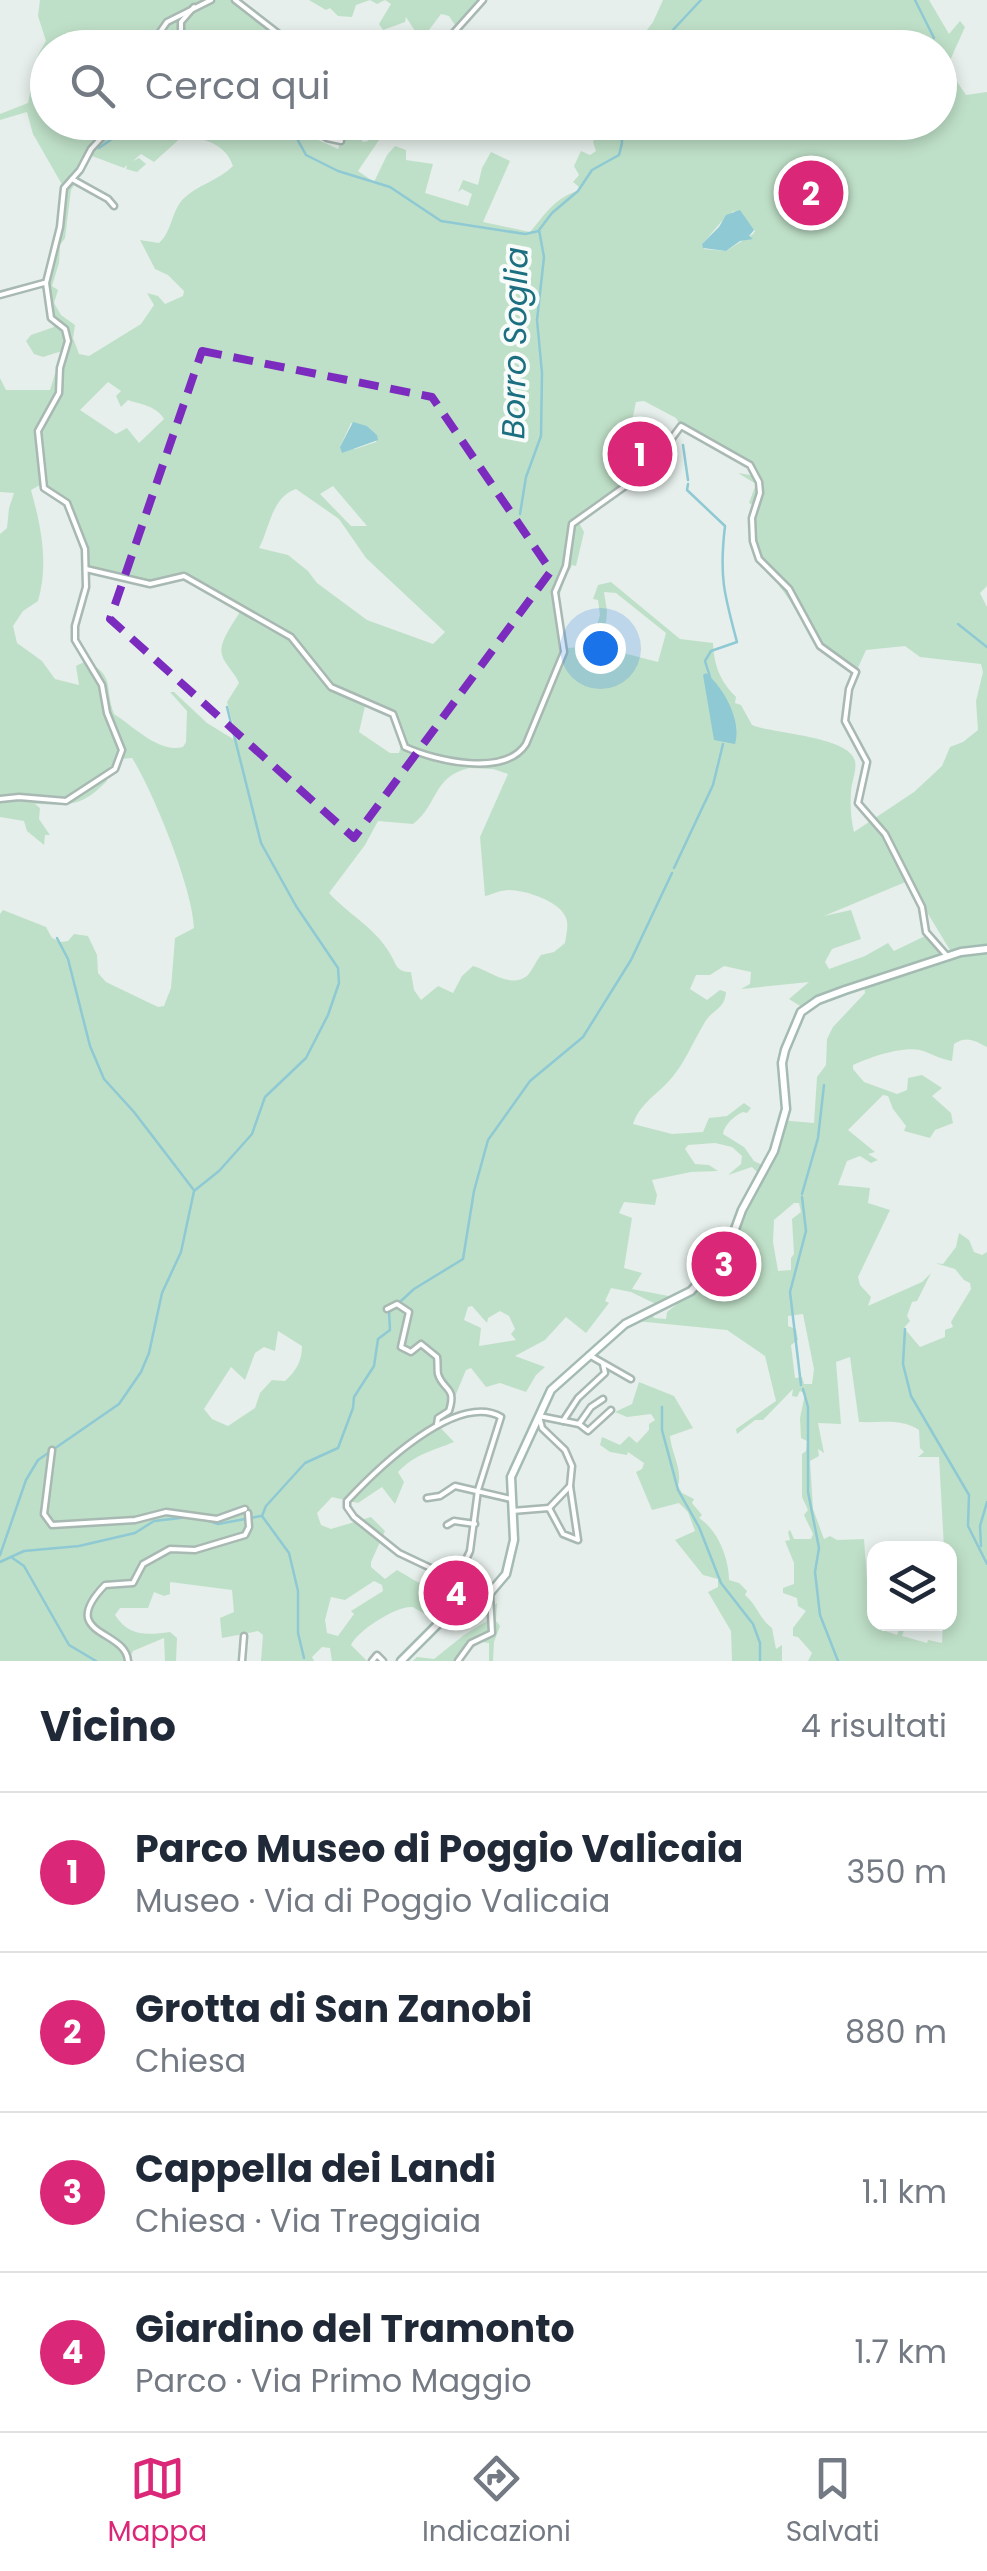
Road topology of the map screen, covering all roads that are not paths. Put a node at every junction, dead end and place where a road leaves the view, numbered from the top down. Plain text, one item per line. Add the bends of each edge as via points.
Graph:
1 (211, 0) edge
2 (236, 0) edge
3 (484, 0) edge
4 (194, 8) junction
5 (161, 30) edge
6 (183, 30) edge
7 (274, 30) edge
8 (456, 30) edge
9 (99, 140) edge
10 (335, 140) edge
11 (340, 141) dead end
12 (72, 178) junction
13 (114, 206) dead end
14 (46, 282) junction
15 (0, 295) edge
16 (86, 569) junction
17 (0, 799) edge
18 (987, 949) edge
19 (948, 957) junction
20 (387, 1309) dead end
21 (590, 1355) junction
22 (603, 1364) junction
23 (631, 1380) dead end
24 (603, 1399) dead end
25 (611, 1410) dead end
26 (540, 1416) junction
27 (562, 1422) junction
28 (437, 1424) junction
29 (579, 1424) junction
30 (52, 1450) dead end
31 (570, 1486) junction
32 (478, 1490) junction
33 (427, 1498) dead end
34 (512, 1499) junction
35 (549, 1508) junction
36 (511, 1511) junction
37 (475, 1524) junction
38 (448, 1525) dead end
39 (456, 1580) junction
40 (490, 1594) junction
41 (444, 1620) junction
42 (244, 1636) dead end
43 (376, 1650) dead end
44 (128, 1661) edge
45 (242, 1661) edge
46 (371, 1661) edge
47 (383, 1661) edge
48 (401, 1661) edge
49 (458, 1661) edge

1 - 4 street
2 - 7 street
3 - 8 street
4 - 5 street
4 - 6 street via 181,22
9 - 12 street
10 - 11 street
12 - 13 street
12 - 14 street via 64,188
14 - 15 street
14 - 16 street via 51,318 65,328 68,341 59,393 38,431 42,482 67,503
16 - 17 street via 76,640 102,684 122,746 120,764 66,801
16 - 19 street via 150,584 184,576 291,637 331,687 393,714 405,747 440,759 503,762 526,744 563,659 555,592 570,528 649,469 681,426 750,464 760,482 752,518 759,559 795,598 820,646 856,672 845,722 867,762 857,799 885,834 922,907 926,932
18 - 19 street
19 - 21 street via 818,1000 802,1012 782,1063 786,1109 774,1151 727,1252 691,1291 625,1324
20 - 28 street via 407,1309 401,1347 411,1352 421,1344 434,1352 438,1376 451,1390 452,1406
21 - 22 street
21 - 26 street via 551,1390
22 - 23 street
22 - 27 street via 606,1373
24 - 29 street
25 - 29 street via 591,1430
26 - 27 street
26 - 31 street via 572,1466
26 - 34 street via 511,1476
27 - 29 street
28 - 32 street via 479,1411 501,1418
28 - 39 street via 362,1485 347,1507 399,1553
30 - 44 street via 44,1514 52,1525 166,1512 217,1519 246,1511 245,1535 195,1550 170,1549 143,1564 133,1583 105,1585 92,1599 90,1624 125,1649
31 - 35 street
31 - 35 street via 578,1540 563,1534
32 - 33 street via 456,1486
32 - 34 street
32 - 37 street
34 - 36 street
35 - 36 street
36 - 40 street via 512,1556
37 - 38 street
37 - 39 street
39 - 41 street
40 - 41 street
40 - 49 street via 492,1633 471,1643
41 - 48 street
42 - 45 street
43 - 46 street
46 - 47 street via 377,1655

